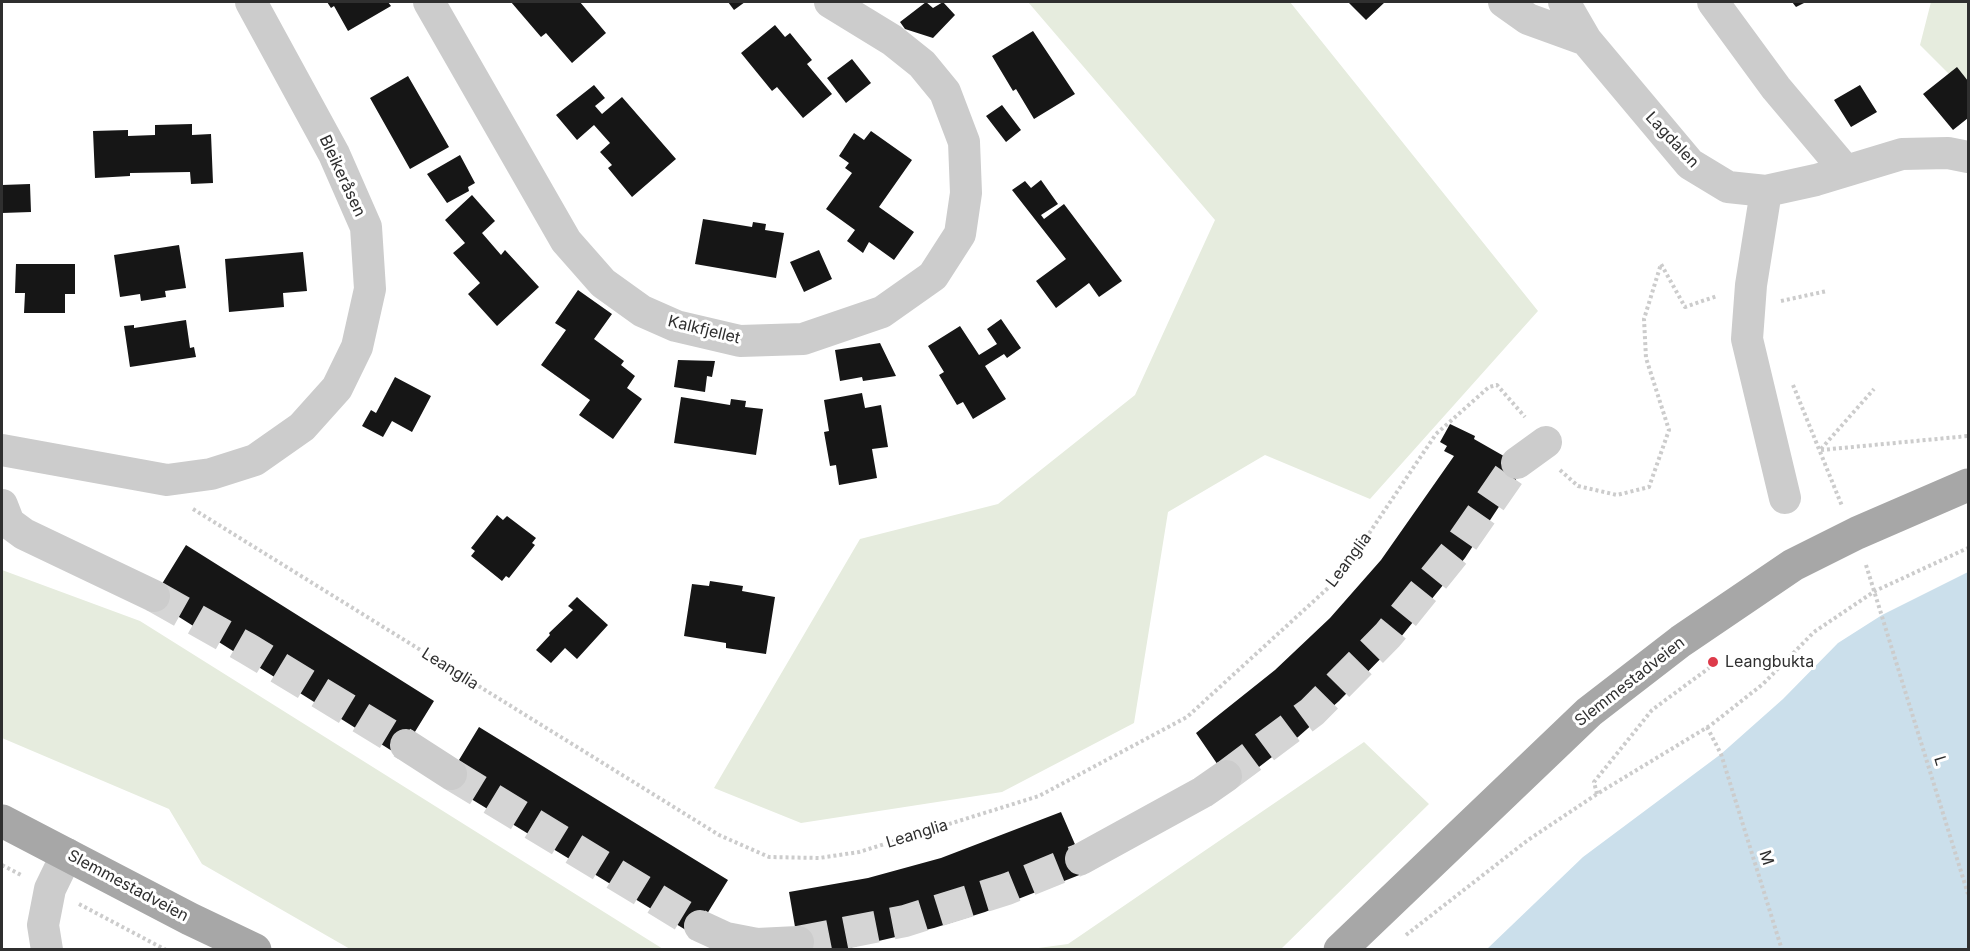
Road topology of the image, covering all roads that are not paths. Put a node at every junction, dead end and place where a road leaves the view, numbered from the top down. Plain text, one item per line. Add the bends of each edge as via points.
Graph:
1 (251, 2) edge
2 (429, 2) edge
3 (830, 2) edge
4 (1504, 2) edge
5 (1564, 2) edge
6 (1713, 2) edge
7 (1586, 40) junction
8 (1968, 157) edge
9 (1845, 170) junction
10 (1766, 191) junction
11 (1546, 442) road end
12 (2, 450) edge
13 (1516, 463) tunnel mouth
14 (1968, 485) edge
15 (1785, 498) dead end
16 (2, 505) edge
17 (154, 596) tunnel mouth
18 (406, 745) tunnel mouth
19 (451, 774) tunnel mouth
20 (1226, 776) tunnel mouth
21 (2, 821) edge
22 (67, 854) junction
23 (1081, 859) tunnel mouth
24 (700, 926) tunnel mouth
25 (798, 942) tunnel mouth
26 (47, 950) edge
27 (255, 950) edge
28 (1340, 950) edge

1 - 12 street, Bleikeråsen via 334,154 366,226 370,289 357,346 338,388 302,427 255,460 211,474 167,480
2 - 3 street, Kalkfjellet via 566,241 603,283 642,311 676,326 740,341 803,339 882,312 933,276 960,234 966,193 964,142 945,92 922,64 892,40
4 - 7 street via 1528,20
5 - 7 street, Lagdalen
6 - 9 street via 1776,88
7 - 10 street, Lagdalen via 1690,164 1728,187
8 - 9 street, Lagdalen via 1948,153 1902,154
9 - 10 street, Lagdalen
10 - 15 street via 1758,294 1747,339
11 - 13 street
14 - 28 main road, Slemmestadveien via 1793,565 1646,667 1589,712
16 - 17 street via 9,523 24,534
18 - 19 street
20 - 23 street
21 - 22 main road, Slemmestadveien
22 - 26 street via 50,889 43,925
22 - 27 main road, Slemmestadveien
24 - 25 street via 726,938 757,944

